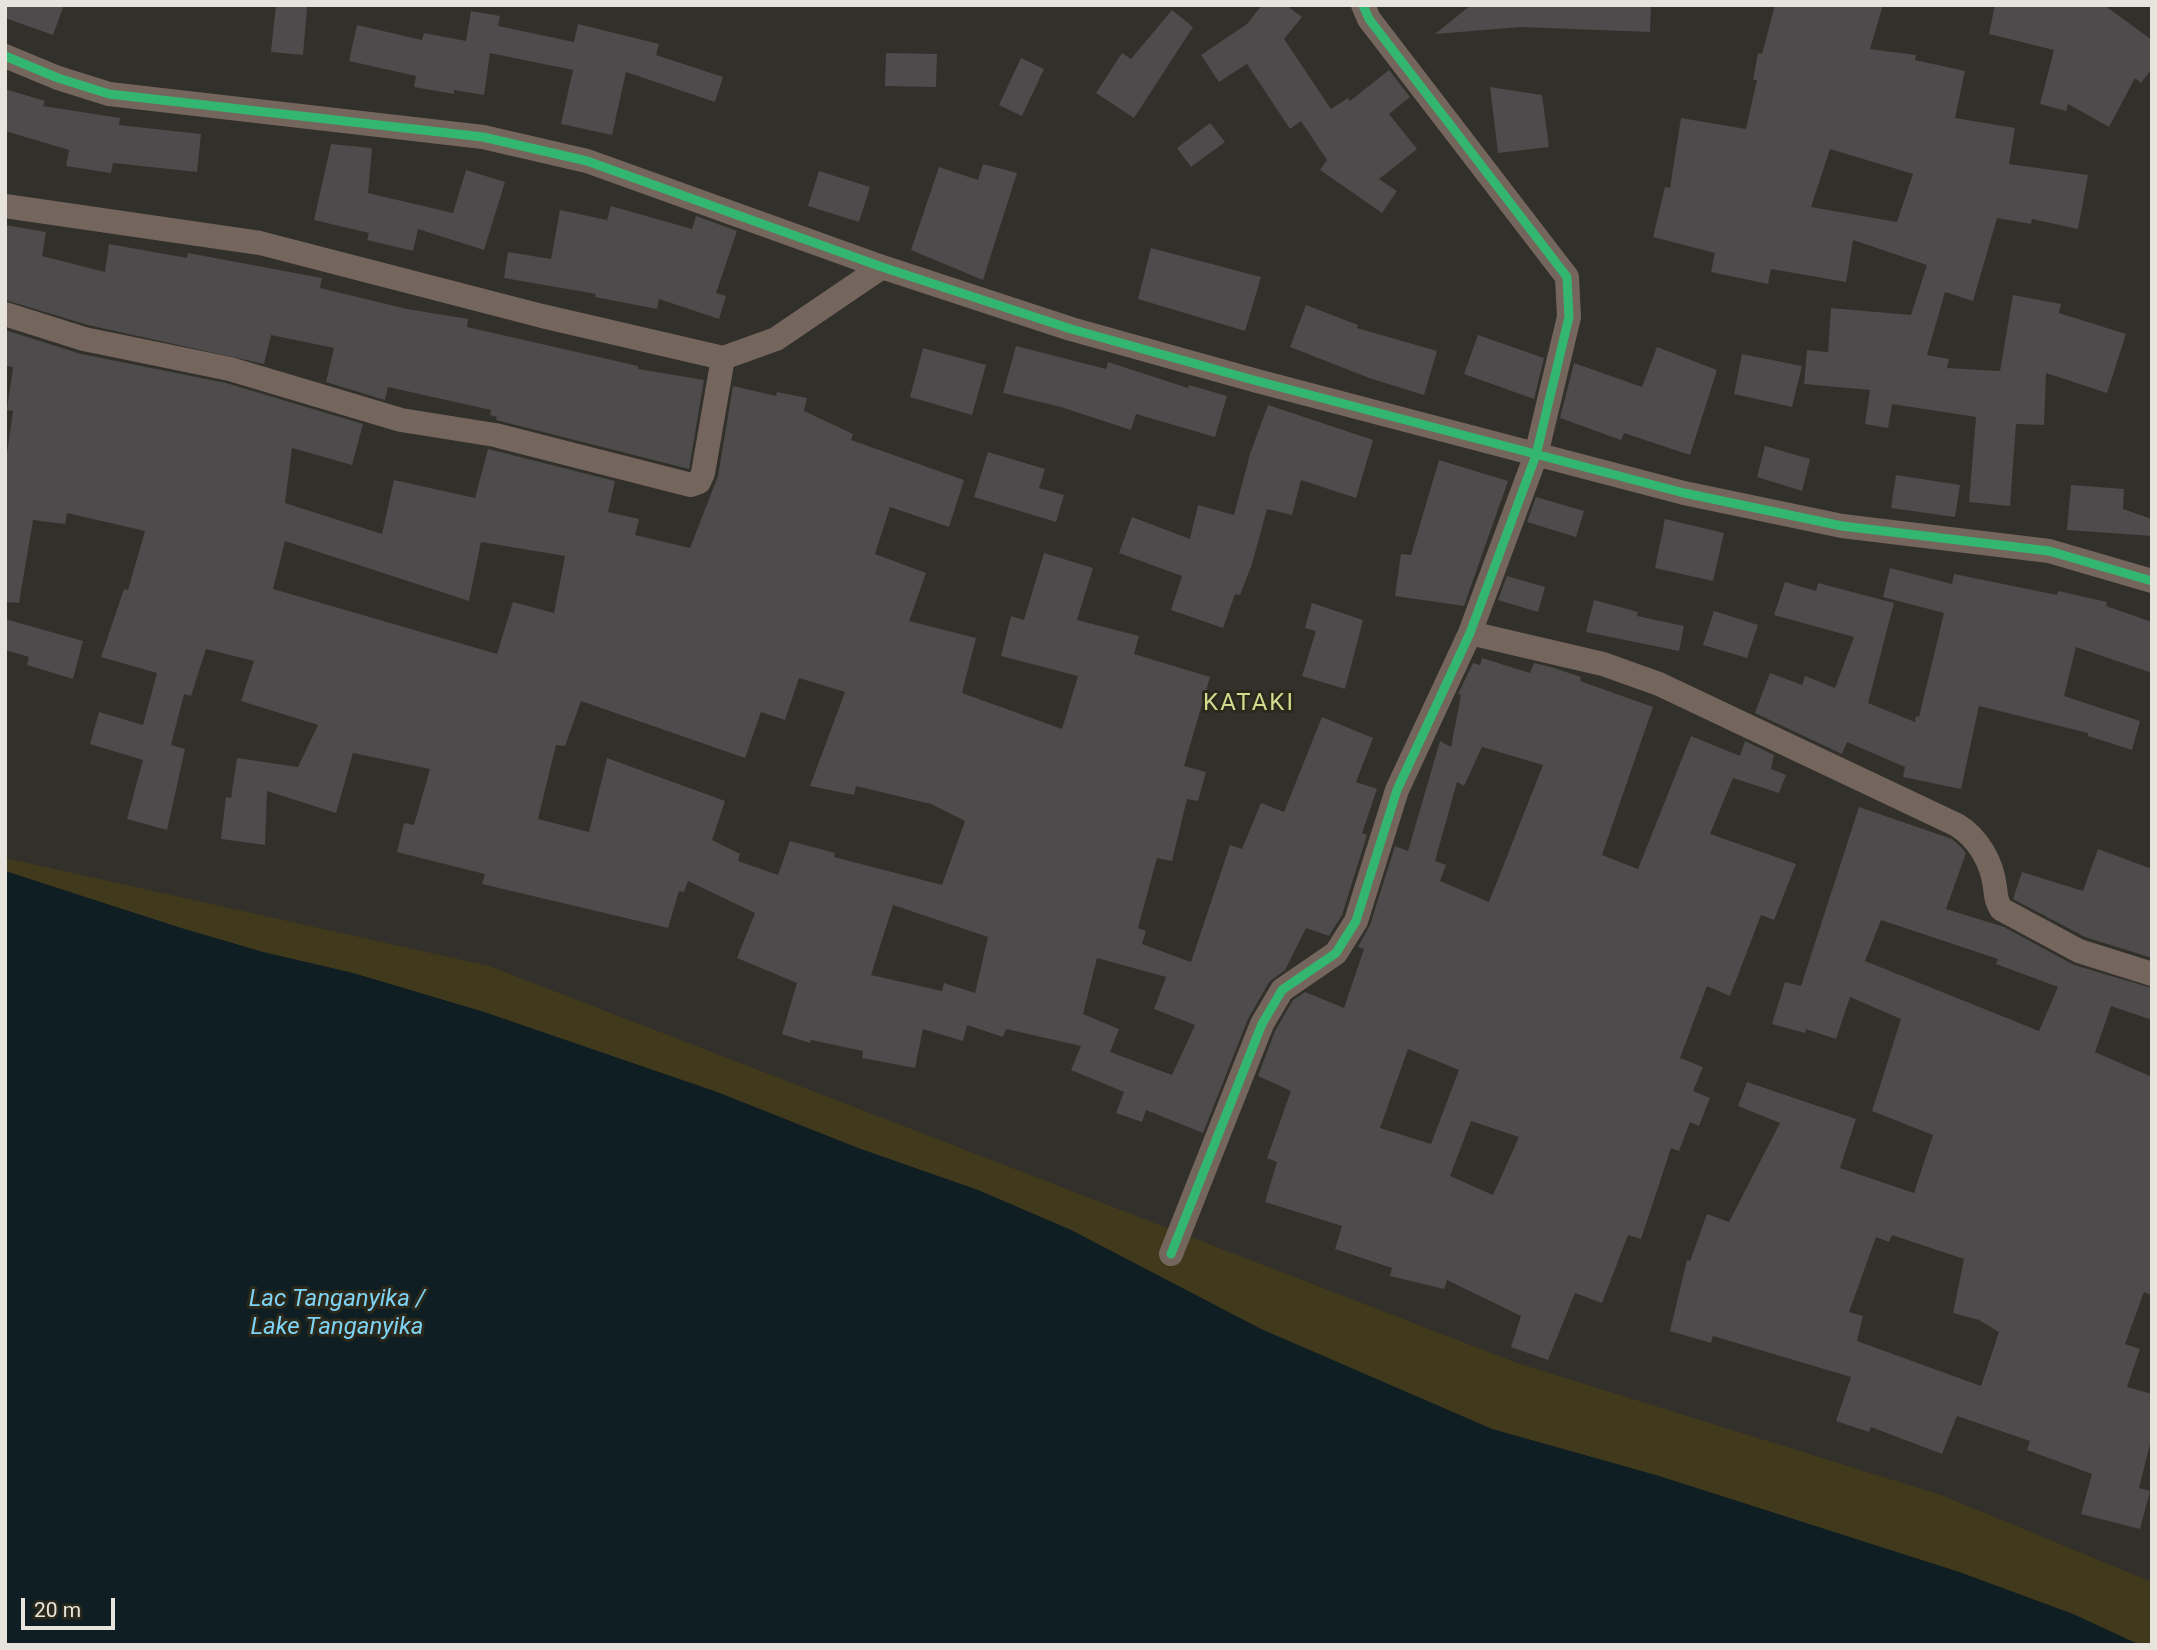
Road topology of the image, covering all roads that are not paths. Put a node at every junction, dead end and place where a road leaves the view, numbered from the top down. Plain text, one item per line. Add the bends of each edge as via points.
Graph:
1 (1363, 5) edge
2 (5, 56) edge
3 (5, 206) edge
4 (882, 267) junction
5 (5, 314) edge
6 (723, 358) junction
7 (1536, 455) junction
8 (2152, 581) edge
9 (1470, 633) junction
10 (2152, 974) edge
11 (1171, 1254) dead end

1 - 7 street via 1369,19 1567,277 1569,317
2 - 4 street via 109,94 483,137 587,161
3 - 6 street via 260,243
4 - 6 street via 776,339
4 - 7 street via 1084,333
5 - 6 street via 84,339 230,369 401,420 495,435 691,485 699,482 703,473
7 - 8 street via 1684,493 1842,526 2049,551
7 - 9 street
9 - 10 street via 1603,664 1659,684 1957,825 1971,834 1988,861 2001,909 2079,951
9 - 11 street via 1397,790 1356,921 1336,953 1282,990 1262,1024

